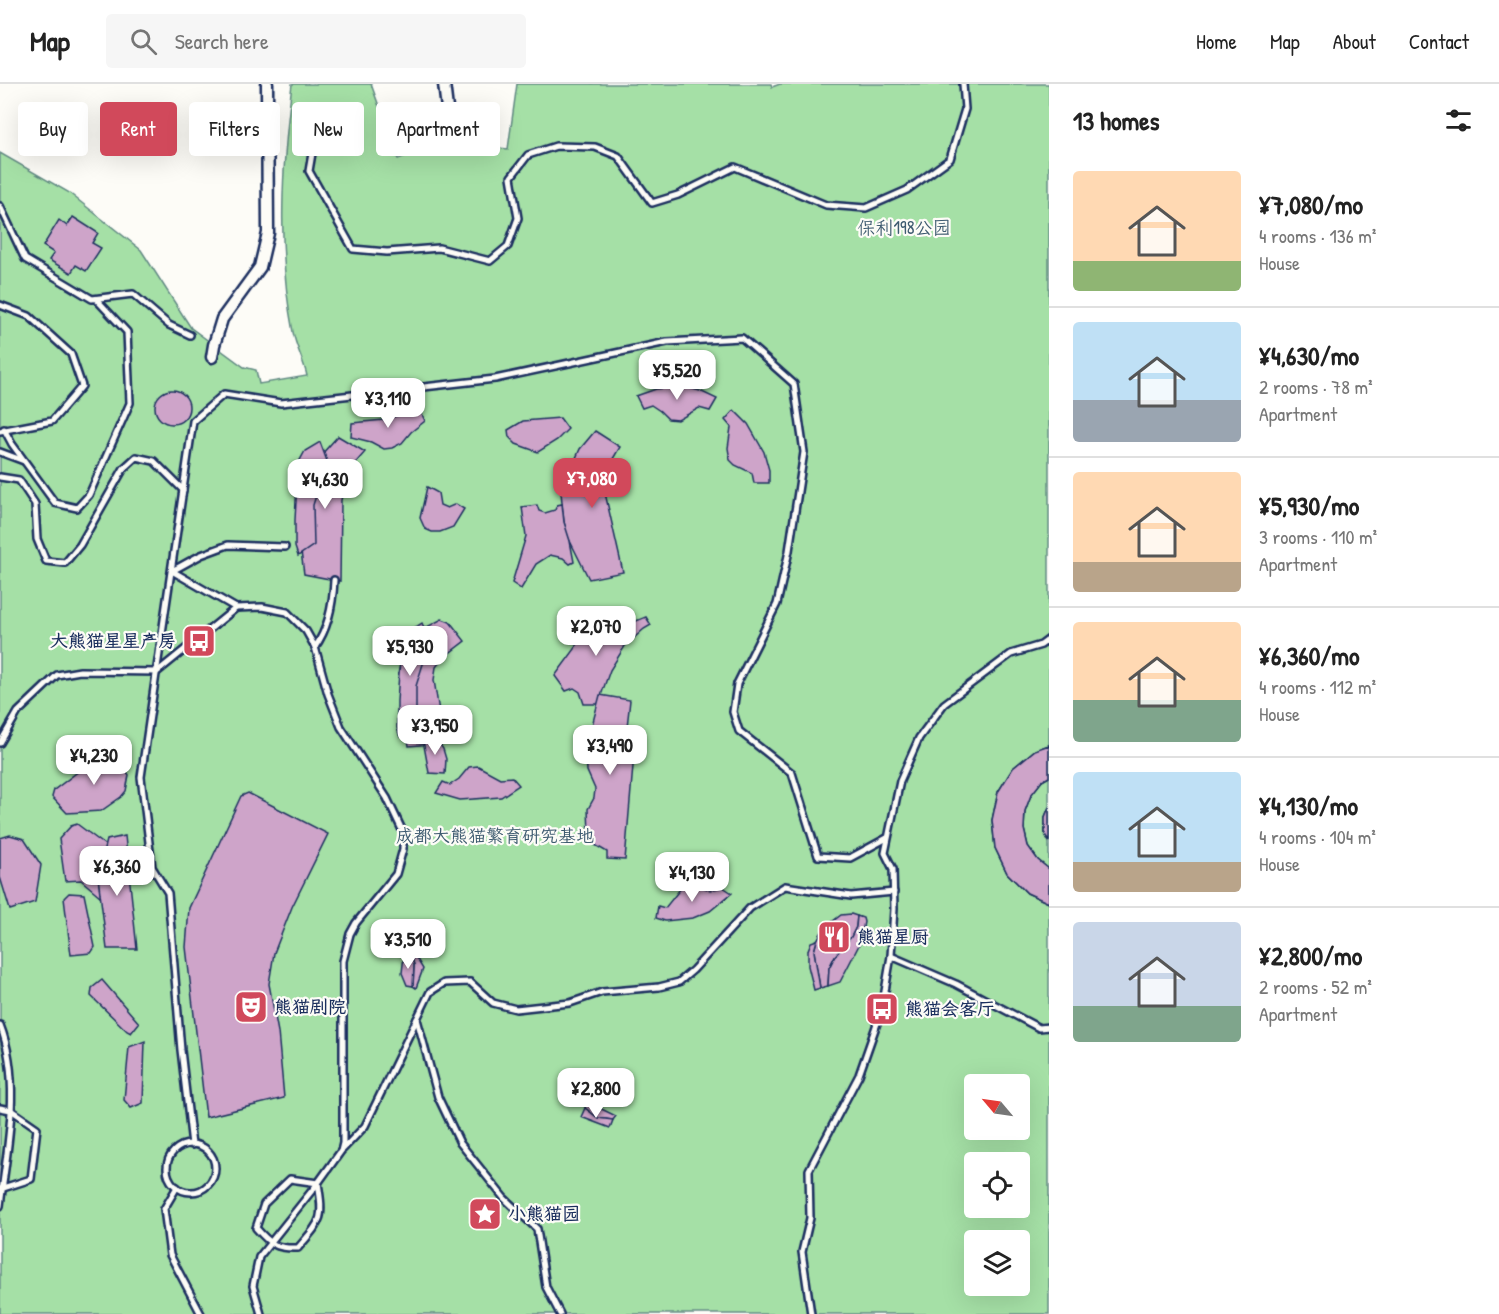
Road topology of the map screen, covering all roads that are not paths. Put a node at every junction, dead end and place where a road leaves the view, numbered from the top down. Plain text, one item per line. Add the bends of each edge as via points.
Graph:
1 (267, 84) edge
2 (444, 84) edge
3 (963, 84) edge
4 (446, 102) edge
5 (311, 156) edge
6 (0, 206) edge
7 (96, 298) junction
8 (0, 305) edge
9 (190, 335) dead end
10 (212, 357) dead end
11 (2, 430) edge
12 (0, 452) edge
13 (24, 461) junction
14 (0, 477) edge
15 (183, 490) junction
16 (285, 547) dead end
17 (172, 571) junction
18 (334, 580) dead end
19 (237, 608) junction
20 (1049, 639) edge
21 (315, 647) junction
22 (156, 672) junction
23 (0, 743) edge
24 (887, 838) junction
25 (894, 892) junction
26 (891, 956) junction
27 (417, 1019) junction
28 (0, 1025) edge
29 (1049, 1027) edge
30 (0, 1108) edge
31 (11, 1110) junction
32 (192, 1145) junction
33 (341, 1151) junction
34 (318, 1183) junction
35 (177, 1187) junction
36 (1, 1189) edge
37 (0, 1206) edge
38 (269, 1243) junction
39 (201, 1314) edge
40 (261, 1314) edge
41 (560, 1314) edge
42 (811, 1314) edge

1 - 10 street via 268,233 260,267 222,319
2 - 4 street
3 - 5 lane via 965,109 950,159 907,190 866,208 826,205 735,167 678,195 652,203 618,156 595,147 556,146 528,154 511,177 518,218 508,246 490,261 439,248 387,252 353,249 309,171
6 - 7 lane via 25,259
7 - 9 lane via 133,294 169,325
7 - 13 lane via 127,332 130,403 89,495 77,507 55,503
8 - 11 lane via 29,316 71,354 82,386 52,421
11 - 13 lane
12 - 13 lane
14 - 15 lane via 19,480 35,504 37,539 46,561 65,563 80,545 124,468 136,457 154,461
15 - 17 lane
15 - 24 lane via 193,421 224,394 281,403 495,379 667,342 742,338 794,384 804,452 777,604 737,684 734,712 739,731 792,773 818,856 850,858
16 - 17 lane via 228,545
17 - 19 lane
17 - 22 lane
18 - 21 lane via 327,624
19 - 21 lane via 287,612 300,623
19 - 22 lane
20 - 24 lane via 1011,654 944,704 920,738 900,781
21 - 33 lane via 341,727 387,798 403,832 396,874 360,917 345,949
22 - 23 lane via 80,671 57,675 18,712
22 - 32 lane via 141,777 152,867 168,893
24 - 25 lane via 885,853 893,869
25 - 26 lane
25 - 27 lane via 851,896 785,886 750,908 679,982 516,1009 493,1003 470,982 444,983 430,993
26 - 29 lane via 956,984 1040,1028
26 - 42 lane via 875,1034 859,1075 809,1170 810,1218 802,1252
27 - 33 lane via 365,1126
27 - 41 lane via 438,1097 460,1143 504,1198 537,1229 546,1287
28 - 31 lane via 11,1076
30 - 31 lane
31 - 36 lane
31 - 36 lane via 37,1128 31,1179
32 - 35 lane via 180,1147 169,1158 168,1174
32 - 35 lane via 210,1154 214,1175 198,1191
33 - 34 lane
34 - 38 lane
34 - 38 lane via 322,1210 319,1224 298,1248
34 - 38 lane via 290,1179 264,1204 256,1228
35 - 39 lane via 164,1209 170,1255
36 - 37 lane
38 - 40 lane via 259,1257 252,1286

